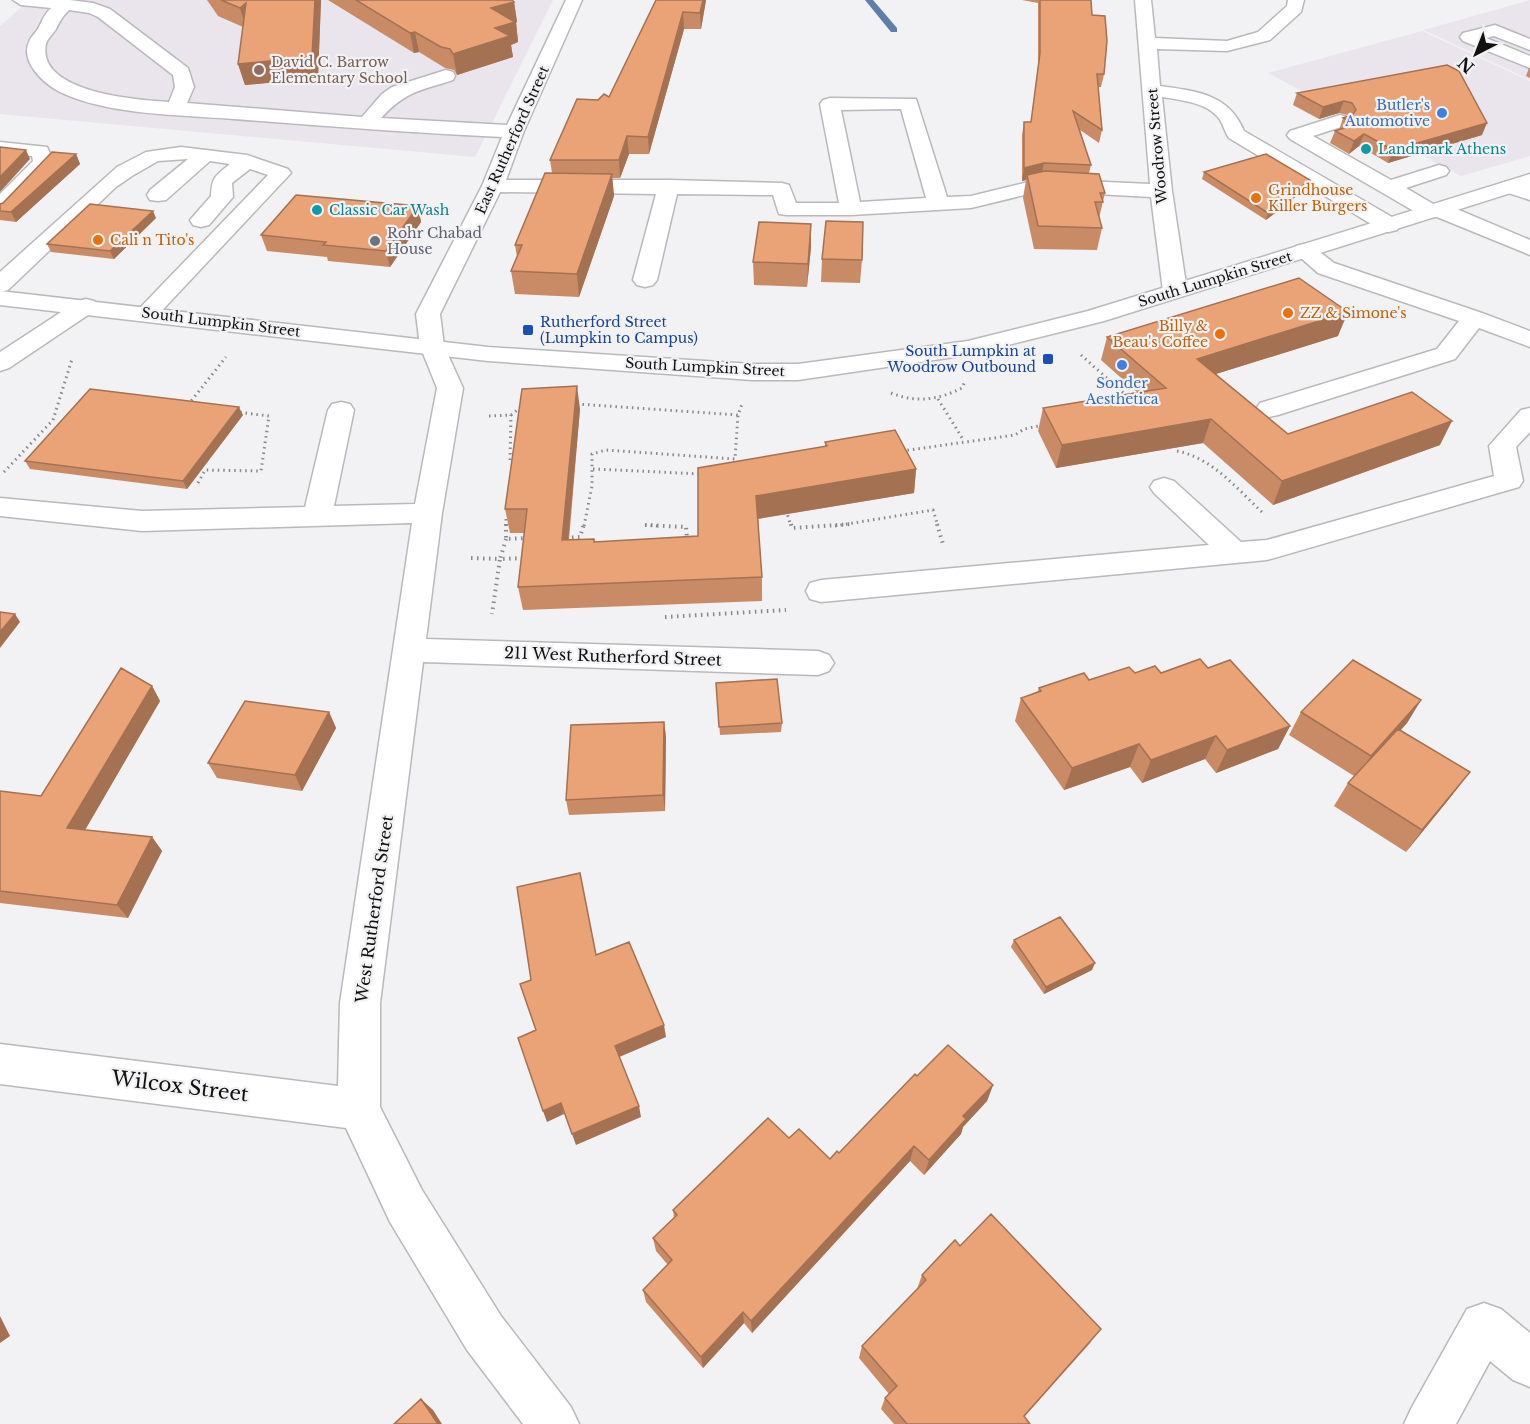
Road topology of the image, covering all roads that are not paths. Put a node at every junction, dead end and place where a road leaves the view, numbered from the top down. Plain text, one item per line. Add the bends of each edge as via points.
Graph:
1 (574, 0) edge
2 (1143, 0) edge
3 (1296, 0) edge
4 (66, 4) junction
5 (19, 8) edge
6 (50, 19) junction
7 (1148, 43) junction
8 (1530, 45) edge
9 (1530, 63) edge
10 (446, 76) edge
11 (1152, 90) junction
12 (175, 108) junction
13 (1340, 121) edge
14 (368, 123) junction
15 (514, 131) junction
16 (0, 148) edge
17 (204, 156) junction
18 (247, 161) junction
19 (1439, 171) dead end
20 (1530, 180) edge
21 (493, 186) junction
22 (669, 186) junction
23 (1389, 187) junction
24 (1509, 187) junction
25 (1161, 191) junction
26 (1530, 194) edge
27 (158, 195) dead end
28 (938, 204) junction
29 (0, 206) edge
30 (851, 209) junction
31 (1436, 211) junction
32 (201, 220) dead end
33 (1389, 225) junction
34 (1530, 248) edge
35 (1304, 251) junction
36 (645, 280) dead end
37 (0, 285) edge
38 (1175, 291) junction
39 (0, 298) edge
40 (86, 306) junction
41 (146, 314) junction
42 (1474, 318) junction
43 (1530, 340) edge
44 (432, 346) junction
45 (0, 363) edge
46 (1269, 409) dead end
47 (341, 410) dead end
48 (1530, 416) edge
49 (1164, 487) dead end
50 (0, 507) edge
51 (428, 513) junction
52 (317, 517) junction
53 (1235, 553) junction
54 (820, 591) dead end
55 (409, 650) junction
56 (818, 663) dead end
57 (0, 1064) edge
58 (359, 1110) junction
59 (1530, 1363) edge
60 (554, 1424) edge
61 (1429, 1424) edge

1 - 15 street, East Rutherford Street
2 - 7 street, Woodrow Street
3 - 7 street via 1295,8 1264,36 1227,46
4 - 5 street
4 - 6 street
4 - 12 street via 104,13 181,72 186,87
5 - 6 street
6 - 12 street via 37,43 37,56 51,79 91,97
7 - 11 street, Woodrow Street
8 - 9 street via 1495,30 1469,37
10 - 14 street via 394,94
11 - 25 street, Woodrow Street
11 - 33 street via 1218,107 1236,134
12 - 14 street
13 - 23 street via 1297,135
14 - 15 street
15 - 21 street, East Rutherford Street
16 - 29 street via 40,151 44,162
17 - 18 street
17 - 27 street
17 - 37 street via 164,153 128,167
18 - 32 street via 222,181 222,197
18 - 41 street via 281,173
19 - 23 street
20 - 24 street, South Lumpkin Street
21 - 22 street
21 - 44 street, East Rutherford Street via 428,314
22 - 30 street via 782,189 787,209
22 - 36 street
23 - 31 street
24 - 26 street
24 - 31 street, South Lumpkin Street
25 - 28 street via 1041,185 971,201
25 - 38 street, Woodrow Street
28 - 30 street
28 - 30 street via 909,103 830,104
31 - 33 street, South Lumpkin Street
31 - 34 street
33 - 35 street, South Lumpkin Street
35 - 38 street, South Lumpkin Street
35 - 42 street via 1326,268
38 - 44 street, South Lumpkin Street via 1096,316 968,348 798,372 488,354
39 - 40 street, South Lumpkin Street
40 - 41 street, South Lumpkin Street
40 - 45 street
41 - 44 street, South Lumpkin Street
42 - 43 street
42 - 46 street via 1446,354
44 - 51 street, West Rutherford Street via 450,388
47 - 52 street
48 - 53 street via 1503,446 1509,481 1295,543
49 - 53 street
50 - 52 street via 142,521
51 - 52 street
51 - 55 street, West Rutherford Street
53 - 54 street
55 - 56 street, 211 West Rutherford Street
55 - 58 street, West Rutherford Street via 360,1003
57 - 58 street, Wilcox Street
58 - 60 street, West Rutherford Street via 406,1206 484,1334
59 - 61 street via 1484,1326

